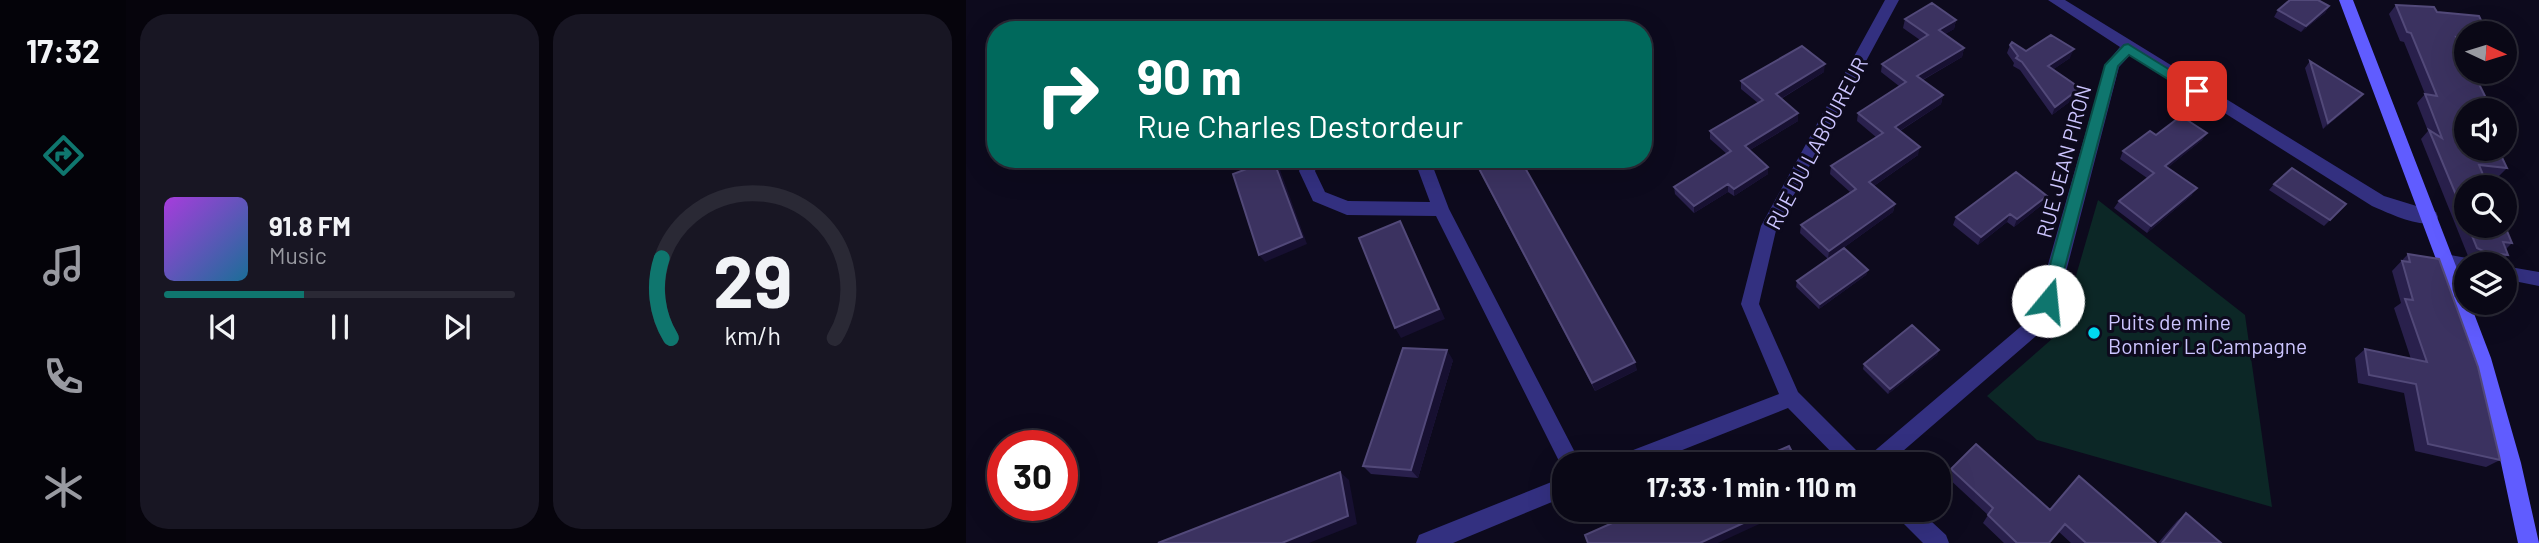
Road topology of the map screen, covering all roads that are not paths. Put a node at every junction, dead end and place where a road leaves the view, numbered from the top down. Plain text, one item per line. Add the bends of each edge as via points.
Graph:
1 (1892, 0) edge
2 (2055, 0) edge
3 (2346, 0) edge
4 (2128, 48) junction
5 (1308, 168) edge
6 (1425, 168) edge
7 (1441, 209) junction
8 (2430, 218) junction
9 (2445, 260) junction
10 (2454, 262) edge
11 (2517, 275) edge
12 (2539, 279) edge
13 (1791, 398) junction
14 (1565, 452) edge
15 (1653, 452) edge
16 (1845, 452) edge
17 (1887, 452) edge
18 (1552, 492) edge
19 (1916, 522) edge
20 (1427, 543) edge
21 (1938, 543) edge
22 (2529, 543) edge

1 - 13 street, RUE DU LABOUREUR via 1769,226 1750,304
2 - 4 street
3 - 8 street
4 - 8 street via 2378,201
4 - 17 street, RUE JEAN PIRON via 2112,65 2058,268 2038,323
5 - 7 street via 1319,196 1347,208
6 - 7 street
7 - 14 street
8 - 9 street
9 - 10 lane
9 - 22 street via 2482,358
11 - 12 lane
13 - 15 street
13 - 16 street, RUE DU LABOUREUR
18 - 20 street
19 - 21 street

